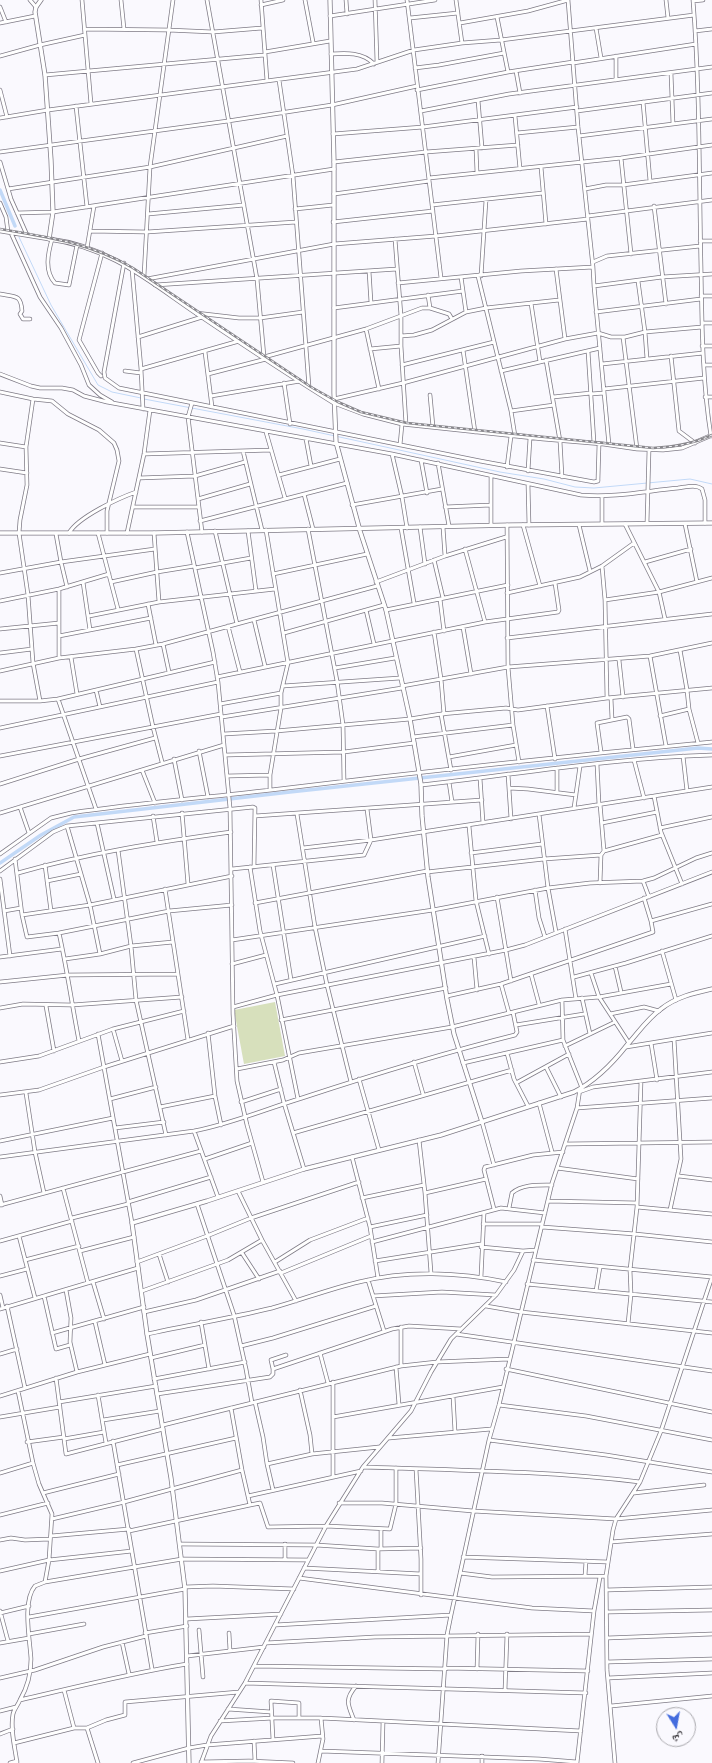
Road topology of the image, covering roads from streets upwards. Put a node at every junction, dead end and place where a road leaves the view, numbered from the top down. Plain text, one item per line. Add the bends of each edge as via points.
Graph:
1 (30, 0) edge
2 (41, 0) edge
3 (82, 0) edge
4 (121, 0) edge
5 (173, 0) edge
6 (207, 0) edge
7 (261, 0) edge
8 (282, 0) edge
9 (305, 0) edge
10 (330, 0) edge
11 (346, 0) edge
12 (375, 0) edge
13 (435, 0) edge
14 (456, 0) edge
15 (568, 0) edge
16 (666, 0) edge
17 (703, 0) edge
18 (423, 1) edge
19 (693, 1) edge
20 (407, 2) edge
21 (261, 5) junction
22 (0, 7) edge
23 (36, 7) junction
24 (375, 8) junction
25 (458, 13) junction
26 (347, 14) junction
27 (694, 15) junction
28 (35, 16) junction
29 (330, 16) junction
30 (497, 17) junction
31 (410, 18) junction
32 (668, 18) junction
33 (6, 22) junction
34 (0, 23) edge
35 (460, 23) junction
36 (262, 28) junction
37 (596, 28) junction
38 (85, 29) junction
39 (124, 29) junction
40 (712, 29) edge
41 (168, 30) junction
42 (570, 31) junction
43 (695, 31) junction
44 (213, 32) junction
45 (86, 35) junction
46 (501, 40) junction
47 (330, 41) junction
48 (313, 42) junction
49 (462, 43) junction
50 (696, 44) junction
51 (40, 45) junction
52 (414, 50) junction
53 (265, 53) junction
54 (504, 53) junction
55 (331, 54) junction
56 (0, 56) edge
57 (616, 56) junction
58 (602, 58) junction
59 (218, 60) junction
60 (573, 62) junction
61 (376, 63) junction
62 (164, 64) junction
63 (712, 67) edge
64 (415, 68) junction
65 (697, 69) junction
66 (87, 70) junction
67 (516, 71) junction
68 (508, 72) junction
69 (331, 73) junction
70 (671, 73) junction
71 (44, 75) junction
72 (279, 80) junction
73 (616, 80) junction
74 (267, 81) junction
75 (575, 85) junction
76 (417, 86) junction
77 (223, 87) junction
78 (0, 90) edge
79 (417, 90) junction
80 (520, 93) junction
81 (712, 93) edge
82 (698, 95) junction
83 (160, 96) junction
84 (672, 99) junction
85 (478, 100) junction
86 (643, 102) junction
87 (91, 104) junction
88 (332, 105) junction
89 (76, 106) junction
90 (576, 106) junction
91 (48, 110) junction
92 (421, 111) junction
93 (577, 111) junction
94 (283, 112) junction
95 (515, 116) junction
96 (8, 117) junction
97 (0, 118) edge
98 (480, 119) junction
99 (712, 119) edge
100 (228, 121) junction
101 (699, 121) junction
102 (673, 124) junction
103 (423, 127) junction
104 (578, 127) junction
105 (645, 128) junction
106 (154, 131) junction
107 (517, 133) junction
108 (333, 134) junction
109 (287, 136) junction
110 (580, 136) junction
111 (80, 142) junction
112 (518, 145) junction
113 (712, 145) edge
114 (50, 146) junction
115 (699, 147) junction
116 (482, 148) junction
117 (233, 149) junction
118 (476, 149) junction
119 (0, 152) edge
120 (426, 152) junction
121 (648, 155) junction
122 (621, 158) junction
123 (0, 162) edge
124 (334, 162) junction
125 (582, 162) junction
126 (150, 167) junction
127 (541, 167) junction
128 (334, 169) junction
129 (520, 169) junction
130 (477, 173) junction
131 (712, 173) edge
132 (700, 175) junction
133 (293, 176) junction
134 (84, 177) junction
135 (429, 179) junction
136 (52, 182) junction
137 (650, 182) junction
138 (240, 185) junction
139 (623, 186) junction
140 (8, 189) junction
141 (585, 189) junction
142 (544, 193) junction
143 (334, 194) junction
144 (149, 197) junction
145 (486, 200) junction
146 (712, 200) edge
147 (700, 201) junction
148 (0, 203) edge
149 (244, 205) junction
150 (333, 205) junction
151 (94, 206) junction
152 (432, 206) junction
153 (654, 206) junction
154 (86, 207) junction
155 (295, 209) junction
156 (433, 211) junction
157 (627, 211) junction
158 (53, 212) junction
159 (17, 214) junction
160 (148, 214) junction
161 (588, 218) junction
162 (296, 222) junction
163 (333, 222) junction
164 (546, 224) junction
165 (247, 225) junction
166 (0, 231) edge
167 (90, 231) junction
168 (484, 231) junction
169 (10, 232) junction
170 (147, 232) junction
171 (27, 235) junction
172 (436, 236) junction
173 (51, 239) junction
174 (395, 239) junction
175 (700, 241) junction
176 (712, 241) edge
177 (334, 244) junction
178 (77, 246) junction
179 (700, 246) junction
180 (87, 248) junction
181 (298, 250) junction
182 (659, 250) junction
183 (102, 253) junction
184 (631, 254) junction
185 (252, 258) junction
186 (593, 262) junction
187 (124, 263) junction
188 (593, 267) junction
189 (132, 269) junction
190 (397, 269) junction
191 (556, 269) junction
192 (370, 271) junction
193 (334, 273) junction
194 (701, 274) junction
195 (712, 274) edge
196 (144, 276) junction
197 (300, 276) junction
198 (480, 276) junction
199 (461, 277) junction
200 (662, 277) junction
201 (441, 278) junction
202 (147, 279) junction
203 (257, 279) junction
204 (638, 281) junction
205 (398, 282) junction
206 (155, 285) junction
207 (594, 286) junction
208 (463, 291) junction
209 (0, 294) edge
210 (428, 295) junction
211 (712, 296) edge
212 (701, 298) junction
213 (400, 300) junction
214 (559, 300) junction
215 (371, 303) junction
216 (531, 303) junction
217 (666, 304) junction
218 (641, 307) junction
219 (334, 308) junction
220 (430, 308) junction
221 (486, 308) junction
222 (303, 312) junction
223 (466, 312) junction
224 (596, 312) junction
225 (196, 313) junction
226 (401, 316) junction
227 (202, 317) junction
228 (260, 318) junction
229 (30, 319) dead end
230 (452, 319) junction
231 (712, 323) edge
232 (702, 325) junction
233 (366, 329) junction
234 (645, 332) junction
235 (598, 333) junction
236 (138, 336) junction
237 (401, 336) junction
238 (622, 337) junction
239 (335, 338) junction
240 (565, 339) junction
241 (239, 341) junction
242 (494, 342) junction
243 (305, 345) junction
244 (401, 346) junction
245 (537, 346) junction
246 (702, 346) junction
247 (712, 346) edge
248 (600, 348) junction
249 (370, 349) junction
250 (463, 350) junction
251 (588, 351) junction
252 (205, 352) junction
253 (703, 353) junction
254 (498, 356) junction
255 (671, 356) junction
256 (265, 358) junction
257 (647, 359) junction
258 (546, 360) junction
259 (626, 361) junction
260 (540, 362) junction
261 (602, 364) junction
262 (402, 365) junction
263 (466, 365) junction
264 (704, 365) junction
265 (712, 365) edge
266 (125, 371) dead end
267 (141, 371) junction
268 (501, 371) junction
269 (0, 374) edge
270 (208, 374) junction
271 (101, 376) dead end
272 (704, 378) junction
273 (300, 381) junction
274 (674, 381) junction
275 (403, 383) junction
276 (284, 384) junction
277 (309, 387) junction
278 (629, 387) junction
279 (379, 389) junction
280 (604, 389) junction
281 (0, 392) edge
282 (142, 393) junction
283 (604, 393) junction
284 (591, 394) junction
285 (430, 395) dead end
286 (211, 396) junction
287 (553, 397) junction
288 (705, 397) junction
289 (712, 397) edge
290 (33, 399) junction
291 (334, 401) junction
292 (116, 403) junction
293 (192, 404) junction
294 (554, 405) junction
295 (212, 407) junction
296 (143, 408) junction
297 (150, 410) junction
298 (511, 411) junction
299 (188, 416) junction
300 (290, 424) junction
301 (404, 424) junction
302 (434, 427) junction
303 (266, 432) junction
304 (335, 432) junction
305 (475, 432) junction
306 (511, 436) junction
307 (515, 436) junction
308 (711, 436) edge
309 (530, 438) junction
310 (306, 439) junction
311 (560, 441) junction
312 (0, 443) edge
313 (336, 443) junction
314 (695, 443) junction
315 (594, 444) junction
316 (599, 444) junction
317 (400, 445) junction
318 (609, 445) junction
319 (26, 447) junction
320 (271, 450) junction
321 (637, 450) junction
322 (649, 450) junction
323 (243, 451) junction
324 (192, 453) junction
325 (144, 454) junction
326 (392, 454) junction
327 (340, 459) junction
328 (421, 460) junction
329 (245, 462) junction
330 (438, 463) junction
331 (311, 466) junction
332 (508, 467) junction
333 (0, 469) edge
334 (528, 471) junction
335 (27, 473) junction
336 (279, 475) junction
337 (195, 476) junction
338 (491, 477) junction
339 (562, 477) junction
340 (139, 478) junction
341 (347, 483) junction
342 (250, 484) junction
343 (528, 484) junction
344 (442, 489) junction
345 (648, 491) junction
346 (136, 492) junction
347 (426, 492) junction
348 (304, 494) junction
349 (602, 496) junction
350 (402, 497) junction
351 (285, 498) junction
352 (198, 499) junction
353 (109, 503) junction
354 (491, 505) junction
355 (352, 506) junction
356 (133, 507) junction
357 (198, 507) junction
358 (257, 507) junction
359 (445, 507) junction
360 (200, 521) junction
361 (647, 523) junction
362 (705, 523) junction
363 (712, 523) edge
364 (602, 524) junction
365 (625, 524) junction
366 (685, 524) junction
367 (491, 525) junction
368 (506, 525) junction
369 (523, 525) junction
370 (529, 525) junction
371 (579, 525) junction
372 (448, 526) junction
373 (420, 527) junction
374 (443, 527) junction
375 (401, 528) junction
376 (407, 528) junction
377 (308, 529) junction
378 (313, 529) junction
379 (359, 529) junction
380 (264, 530) junction
381 (215, 531) junction
382 (248, 531) junction
383 (0, 532) edge
384 (187, 532) junction
385 (202, 532) junction
386 (19, 533) junction
387 (98, 533) junction
388 (107, 533) junction
389 (127, 533) junction
390 (154, 533) junction
391 (56, 534) junction
392 (68, 534) junction
393 (506, 537) junction
394 (634, 543) junction
395 (155, 549) junction
396 (465, 549) junction
397 (691, 549) junction
398 (367, 554) junction
399 (104, 556) junction
400 (445, 556) junction
401 (251, 558) junction
402 (434, 560) junction
403 (61, 562) junction
404 (644, 562) junction
405 (222, 563) junction
406 (425, 564) junction
407 (316, 565) junction
408 (602, 566) junction
409 (195, 567) junction
410 (24, 569) junction
411 (409, 570) junction
412 (157, 572) junction
413 (590, 572) junction
414 (0, 573) edge
415 (109, 574) junction
416 (273, 574) junction
417 (712, 578) edge
418 (83, 582) junction
419 (111, 582) junction
420 (697, 582) junction
421 (555, 583) junction
422 (376, 584) junction
423 (508, 585) junction
424 (540, 586) junction
425 (67, 587) junction
426 (59, 589) junction
427 (275, 589) junction
428 (256, 591) junction
429 (477, 591) junction
430 (659, 592) junction
431 (230, 593) junction
432 (507, 593) junction
433 (28, 595) junction
434 (201, 597) junction
435 (441, 598) junction
436 (0, 600) edge
437 (322, 600) junction
438 (605, 600) junction
439 (159, 602) junction
440 (414, 603) junction
441 (148, 604) junction
442 (384, 605) junction
443 (118, 609) junction
444 (366, 610) junction
445 (386, 610) junction
446 (280, 612) junction
447 (712, 614) edge
448 (89, 616) junction
449 (151, 618) junction
450 (508, 619) junction
451 (665, 619) junction
452 (254, 620) junction
453 (326, 621) junction
454 (485, 622) junction
455 (59, 623) junction
456 (237, 624) junction
457 (30, 626) junction
458 (228, 626) junction
459 (463, 627) junction
460 (605, 627) junction
461 (0, 629) edge
462 (90, 630) junction
463 (444, 630) junction
464 (208, 632) junction
465 (434, 632) junction
466 (284, 633) junction
467 (59, 636) junction
468 (507, 638) junction
469 (393, 640) junction
470 (712, 643) edge
471 (163, 644) junction
472 (374, 644) junction
473 (156, 645) junction
474 (32, 649) junction
475 (136, 649) junction
476 (680, 650) junction
477 (332, 653) junction
478 (0, 654) edge
479 (650, 656) junction
480 (71, 657) junction
481 (59, 658) junction
482 (396, 658) junction
483 (606, 660) junction
484 (619, 660) junction
485 (215, 662) junction
486 (33, 663) junction
487 (288, 663) junction
488 (265, 666) junction
489 (508, 667) junction
490 (335, 668) junction
491 (0, 671) edge
492 (169, 672) junction
493 (240, 672) junction
494 (471, 674) junction
495 (217, 677) junction
496 (142, 678) junction
497 (400, 678) junction
498 (441, 679) junction
499 (337, 681) junction
500 (218, 682) junction
501 (283, 686) junction
502 (402, 687) junction
503 (712, 688) edge
504 (96, 690) junction
505 (687, 690) junction
506 (281, 693) junction
507 (77, 694) junction
508 (657, 694) junction
509 (146, 697) junction
510 (623, 697) junction
511 (338, 698) junction
512 (607, 698) junction
513 (611, 698) junction
514 (58, 699) junction
515 (0, 701) edge
516 (40, 701) junction
517 (220, 704) junction
518 (547, 706) junction
519 (100, 707) junction
520 (281, 708) junction
521 (688, 709) junction
522 (512, 710) junction
523 (63, 714) junction
524 (442, 714) junction
525 (222, 716) junction
526 (660, 716) junction
527 (410, 719) junction
528 (612, 719) junction
529 (343, 725) junction
530 (513, 725) junction
531 (153, 727) junction
532 (0, 728) edge
533 (276, 732) junction
534 (445, 732) junction
535 (224, 734) junction
536 (413, 737) junction
537 (155, 738) junction
538 (73, 742) junction
539 (712, 742) edge
540 (414, 743) junction
541 (698, 743) junction
542 (224, 744) junction
543 (516, 745) junction
544 (666, 746) junction
545 (633, 749) junction
546 (199, 752) junction
547 (344, 752) junction
548 (601, 752) junction
549 (274, 753) junction
550 (226, 755) junction
551 (712, 755) edge
552 (0, 756) edge
553 (683, 756) junction
554 (449, 757) junction
555 (555, 758) junction
556 (79, 759) junction
557 (174, 759) junction
558 (634, 760) junction
559 (162, 762) junction
560 (519, 762) junction
561 (597, 764) junction
562 (580, 766) junction
563 (557, 768) junction
564 (142, 770) junction
565 (451, 770) junction
566 (419, 774) junction
567 (508, 774) junction
568 (270, 775) junction
569 (227, 776) junction
570 (480, 778) junction
571 (344, 780) junction
572 (449, 782) junction
573 (0, 784) edge
574 (88, 785) junction
575 (421, 785) junction
576 (712, 787) edge
577 (509, 788) junction
578 (270, 790) junction
579 (687, 791) junction
580 (557, 792) junction
581 (229, 795) junction
582 (576, 795) junction
583 (654, 796) junction
584 (208, 797) junction
585 (644, 798) junction
586 (182, 800) junction
587 (482, 800) junction
588 (452, 802) junction
589 (155, 803) junction
590 (421, 804) junction
591 (600, 804) junction
592 (20, 807) junction
593 (230, 807) junction
594 (574, 808) junction
595 (96, 809) junction
596 (367, 809) junction
597 (657, 812) junction
598 (0, 813) edge
599 (182, 813) junction
600 (296, 814) junction
601 (539, 814) junction
602 (153, 816) junction
603 (255, 816) junction
604 (712, 817) edge
605 (511, 819) junction
606 (98, 823) junction
607 (483, 823) junction
608 (602, 823) junction
609 (67, 826) junction
610 (469, 826) junction
611 (660, 828) junction
612 (231, 832) junction
613 (29, 833) junction
614 (423, 833) junction
615 (662, 835) junction
616 (185, 838) junction
617 (371, 840) junction
618 (157, 842) junction
619 (542, 844) junction
620 (303, 848) junction
621 (118, 850) junction
622 (604, 851) junction
623 (103, 852) junction
624 (471, 853) junction
625 (0, 854) edge
626 (712, 854) edge
627 (601, 855) junction
628 (76, 858) junction
629 (15, 859) junction
630 (544, 859) junction
631 (305, 861) junction
632 (45, 865) junction
633 (273, 865) junction
634 (472, 866) junction
635 (254, 867) junction
636 (250, 868) junction
637 (675, 868) junction
638 (232, 869) junction
639 (0, 871) edge
640 (427, 872) junction
641 (712, 872) edge
642 (18, 873) junction
643 (81, 874) junction
644 (232, 876) junction
645 (0, 879) edge
646 (47, 881) junction
647 (643, 881) junction
648 (600, 883) junction
649 (188, 884) junction
650 (682, 884) junction
651 (548, 888) junction
652 (165, 889) junction
653 (535, 890) junction
654 (310, 893) junction
655 (649, 896) junction
656 (124, 897) junction
657 (497, 897) junction
658 (278, 898) junction
659 (644, 898) junction
660 (114, 899) junction
661 (476, 901) junction
662 (255, 902) junction
663 (712, 904) edge
664 (90, 905) junction
665 (232, 905) junction
666 (22, 908) junction
667 (433, 910) junction
668 (4, 911) junction
669 (51, 911) junction
670 (169, 911) junction
671 (22, 914) junction
672 (127, 920) junction
673 (652, 922) junction
674 (95, 926) junction
675 (315, 927) junction
676 (565, 929) junction
677 (556, 932) junction
678 (59, 933) junction
679 (284, 933) junction
680 (485, 936) junction
681 (712, 936) edge
682 (262, 937) junction
683 (545, 937) junction
684 (232, 940) junction
685 (173, 942) junction
686 (131, 946) junction
687 (440, 946) junction
688 (62, 949) junction
689 (506, 950) junction
690 (662, 951) junction
691 (100, 954) junction
692 (489, 954) junction
693 (266, 955) junction
694 (10, 956) junction
695 (0, 957) edge
696 (474, 957) junction
697 (65, 959) junction
698 (571, 960) junction
699 (442, 963) junction
700 (232, 964) junction
701 (615, 966) junction
702 (591, 973) junction
703 (178, 974) junction
704 (325, 974) junction
705 (531, 974) junction
706 (68, 975) junction
707 (134, 975) junction
708 (574, 977) junction
709 (291, 980) junction
710 (511, 981) junction
711 (0, 982) edge
712 (275, 984) junction
713 (501, 984) junction
714 (671, 984) junction
715 (327, 985) junction
716 (446, 988) junction
717 (712, 989) edge
718 (477, 990) junction
719 (621, 992) junction
720 (277, 995) junction
721 (447, 996) junction
722 (182, 997) junction
723 (599, 997) junction
724 (582, 998) junction
725 (576, 999) junction
726 (136, 1000) junction
727 (562, 1000) junction
728 (676, 1000) junction
729 (539, 1004) junction
730 (72, 1005) junction
731 (46, 1006) junction
732 (233, 1007) junction
733 (0, 1008) edge
734 (332, 1010) junction
735 (184, 1011) junction
736 (659, 1011) junction
737 (511, 1012) junction
738 (584, 1014) junction
739 (610, 1014) junction
740 (562, 1017) junction
741 (281, 1020) junction
742 (140, 1021) junction
743 (615, 1022) junction
744 (516, 1025) junction
745 (234, 1026) junction
746 (452, 1027) junction
747 (113, 1029) junction
748 (208, 1033) junction
749 (712, 1033) edge
750 (98, 1034) junction
751 (590, 1034) junction
752 (674, 1039) junction
753 (188, 1040) junction
754 (563, 1040) junction
755 (79, 1041) junction
756 (651, 1043) junction
757 (341, 1045) junction
758 (628, 1045) junction
759 (566, 1046) junction
760 (458, 1049) junction
761 (54, 1050) junction
762 (148, 1053) junction
763 (507, 1053) junction
764 (569, 1054) junction
765 (289, 1058) junction
766 (122, 1061) junction
767 (0, 1062) edge
768 (274, 1062) junction
769 (414, 1062) junction
770 (463, 1063) junction
771 (104, 1067) junction
772 (546, 1067) junction
773 (237, 1069) junction
774 (512, 1070) junction
775 (712, 1072) edge
776 (676, 1077) junction
777 (359, 1079) junction
778 (657, 1080) junction
779 (641, 1081) junction
780 (351, 1082) junction
781 (468, 1083) junction
782 (516, 1083) junction
783 (156, 1087) junction
784 (281, 1089) junction
785 (580, 1090) junction
786 (26, 1093) junction
787 (423, 1094) junction
788 (0, 1095) edge
789 (215, 1096) junction
790 (561, 1097) junction
791 (712, 1098) edge
792 (110, 1099) junction
793 (298, 1099) junction
794 (678, 1100) junction
795 (241, 1102) junction
796 (284, 1103) junction
797 (539, 1103) junction
798 (641, 1104) junction
799 (528, 1106) junction
800 (160, 1107) junction
801 (577, 1108) junction
802 (369, 1112) junction
803 (245, 1117) junction
804 (113, 1118) junction
805 (164, 1122) junction
806 (482, 1122) junction
807 (221, 1125) junction
808 (115, 1128) junction
809 (194, 1131) junction
810 (293, 1133) junction
811 (32, 1134) junction
812 (166, 1135) junction
813 (419, 1140) junction
814 (0, 1141) edge
815 (117, 1141) junction
816 (640, 1142) junction
817 (681, 1142) junction
818 (712, 1142) edge
819 (252, 1143) junction
820 (566, 1144) junction
821 (379, 1150) junction
822 (202, 1151) junction
823 (35, 1152) junction
824 (552, 1152) junction
825 (563, 1152) junction
826 (0, 1157) edge
827 (352, 1157) junction
828 (205, 1159) junction
829 (494, 1165) junction
830 (557, 1168) junction
831 (304, 1169) junction
832 (122, 1172) junction
833 (679, 1176) junction
834 (210, 1177) junction
835 (486, 1179) junction
836 (638, 1179) junction
837 (712, 1180) edge
838 (262, 1182) junction
839 (358, 1182) junction
840 (424, 1185) junction
841 (552, 1185) junction
842 (63, 1188) junction
843 (238, 1191) junction
844 (44, 1193) junction
845 (425, 1193) junction
846 (0, 1196) edge
847 (218, 1197) junction
848 (362, 1198) junction
849 (548, 1202) junction
850 (128, 1203) junction
851 (637, 1203) junction
852 (198, 1204) junction
853 (1, 1205) edge
854 (509, 1208) junction
855 (637, 1208) junction
856 (494, 1209) junction
857 (670, 1210) junction
858 (484, 1213) junction
859 (545, 1213) junction
860 (712, 1214) edge
861 (427, 1215) junction
862 (251, 1218) junction
863 (368, 1218) junction
864 (72, 1219) junction
865 (132, 1223) junction
866 (483, 1224) junction
867 (542, 1225) junction
868 (370, 1227) junction
869 (428, 1228) junction
870 (635, 1234) junction
871 (19, 1236) junction
872 (134, 1236) junction
873 (208, 1236) junction
874 (371, 1236) junction
875 (262, 1240) junction
876 (0, 1241) edge
877 (372, 1242) junction
878 (712, 1242) edge
879 (79, 1246) junction
880 (481, 1246) junction
881 (536, 1250) junction
882 (80, 1251) junction
883 (430, 1251) junction
884 (524, 1251) junction
885 (242, 1253) junction
886 (159, 1254) junction
887 (25, 1260) junction
888 (375, 1260) junction
889 (534, 1260) junction
890 (138, 1262) junction
891 (274, 1262) junction
892 (217, 1264) junction
893 (600, 1267) junction
894 (138, 1268) junction
895 (27, 1269) junction
896 (630, 1270) junction
897 (280, 1272) junction
898 (431, 1274) junction
899 (0, 1276) edge
900 (481, 1277) junction
901 (712, 1277) edge
902 (378, 1278) junction
903 (259, 1279) junction
904 (368, 1280) junction
905 (93, 1282) junction
906 (168, 1282) junction
907 (506, 1282) junction
908 (88, 1283) junction
909 (528, 1284) junction
910 (66, 1290) junction
911 (226, 1290) junction
912 (142, 1291) junction
913 (596, 1291) junction
914 (496, 1294) junction
915 (631, 1294) junction
916 (0, 1295) edge
917 (44, 1296) junction
918 (373, 1296) junction
919 (35, 1298) junction
920 (296, 1301) junction
921 (703, 1301) junction
922 (712, 1302) edge
923 (7, 1306) junction
924 (376, 1306) junction
925 (486, 1306) junction
926 (144, 1307) junction
927 (2, 1308) edge
928 (144, 1312) junction
929 (521, 1312) junction
930 (234, 1315) junction
931 (104, 1319) junction
932 (95, 1322) junction
933 (201, 1322) junction
934 (628, 1324) junction
935 (401, 1327) junction
936 (71, 1328) junction
937 (461, 1329) junction
938 (384, 1331) junction
939 (694, 1332) junction
940 (52, 1333) junction
941 (712, 1333) edge
942 (147, 1334) junction
943 (456, 1334) junction
944 (514, 1341) junction
945 (70, 1345) junction
946 (205, 1345) junction
947 (241, 1346) junction
948 (17, 1349) junction
949 (320, 1353) junction
950 (0, 1354) edge
951 (286, 1355) dead end
952 (151, 1356) junction
953 (509, 1359) junction
954 (245, 1362) junction
955 (436, 1362) junction
956 (105, 1365) junction
957 (401, 1366) junction
958 (396, 1367) junction
959 (683, 1368) junction
960 (209, 1369) junction
961 (273, 1369) junction
962 (506, 1370) junction
963 (712, 1370) edge
964 (77, 1372) junction
965 (56, 1378) junction
966 (154, 1379) junction
967 (248, 1380) junction
968 (333, 1382) junction
969 (328, 1383) junction
970 (156, 1386) junction
971 (503, 1387) junction
972 (25, 1388) junction
973 (300, 1390) junction
974 (18, 1391) junction
975 (157, 1394) junction
976 (98, 1395) junction
977 (0, 1396) edge
978 (453, 1396) junction
979 (59, 1402) junction
980 (417, 1402) junction
981 (253, 1403) junction
982 (671, 1403) junction
983 (499, 1405) junction
984 (398, 1406) junction
985 (60, 1407) junction
986 (231, 1408) junction
987 (160, 1411) junction
988 (712, 1412) edge
989 (22, 1413) junction
990 (0, 1417) edge
991 (333, 1417) junction
992 (103, 1420) junction
993 (163, 1427) junction
994 (491, 1428) junction
995 (661, 1431) junction
996 (104, 1432) junction
997 (455, 1432) junction
998 (64, 1438) junction
999 (236, 1438) junction
1000 (388, 1438) junction
1001 (489, 1440) junction
1002 (712, 1440) edge
1003 (113, 1441) junction
1004 (27, 1442) junction
1005 (106, 1443) junction
1006 (380, 1447) junction
1007 (332, 1452) junction
1008 (168, 1454) junction
1009 (312, 1454) junction
1010 (648, 1462) junction
1011 (33, 1463) junction
1012 (267, 1464) junction
1013 (117, 1465) junction
1014 (396, 1468) junction
1015 (362, 1469) junction
1016 (416, 1469) junction
1017 (242, 1470) junction
1018 (482, 1471) junction
1019 (712, 1472) edge
1020 (0, 1473) edge
1021 (119, 1474) junction
1022 (333, 1476) junction
1023 (640, 1482) junction
1024 (704, 1485) dead end
1025 (173, 1489) junction
1026 (273, 1490) junction
1027 (43, 1493) junction
1028 (634, 1493) junction
1029 (248, 1496) junction
1030 (124, 1502) junction
1031 (48, 1503) junction
1032 (339, 1503) junction
1033 (396, 1504) junction
1034 (250, 1505) junction
1035 (419, 1507) junction
1036 (712, 1510) edge
1037 (473, 1512) junction
1038 (0, 1515) edge
1039 (52, 1519) junction
1040 (616, 1519) junction
1041 (177, 1521) junction
1042 (326, 1526) junction
1043 (381, 1529) junction
1044 (129, 1530) junction
1045 (712, 1534) edge
1046 (50, 1537) junction
1047 (0, 1540) edge
1048 (611, 1542) junction
1049 (180, 1544) junction
1050 (285, 1544) junction
1051 (316, 1545) junction
1052 (420, 1548) junction
1053 (379, 1549) junction
1054 (132, 1552) junction
1055 (463, 1557) junction
1056 (182, 1559) junction
1057 (49, 1560) junction
1058 (285, 1560) junction
1059 (308, 1560) junction
1060 (586, 1561) junction
1061 (608, 1562) junction
1062 (134, 1568) junction
1063 (304, 1568) junction
1064 (378, 1570) junction
1065 (0, 1571) edge
1066 (460, 1573) junction
1067 (421, 1574) junction
1068 (585, 1576) junction
1069 (600, 1576) junction
1070 (606, 1576) junction
1071 (299, 1578) junction
1072 (46, 1582) junction
1073 (712, 1587) edge
1074 (185, 1588) junction
1075 (294, 1589) junction
1076 (606, 1590) junction
1077 (421, 1595) junction
1078 (139, 1596) junction
1079 (454, 1599) junction
1080 (29, 1606) junction
1081 (712, 1610) edge
1082 (594, 1611) junction
1083 (0, 1612) edge
1084 (607, 1612) junction
1085 (281, 1614) junction
1086 (451, 1615) junction
1087 (28, 1617) junction
1088 (187, 1619) junction
1089 (84, 1624) dead end
1090 (276, 1625) junction
1091 (187, 1626) junction
1092 (199, 1630) dead end
1093 (229, 1633) dead end
1094 (478, 1634) junction
1095 (507, 1634) junction
1096 (591, 1634) junction
1097 (712, 1634) edge
1098 (146, 1635) junction
1099 (447, 1635) junction
1100 (29, 1636) junction
1101 (607, 1638) junction
1102 (8, 1641) junction
1103 (122, 1642) junction
1104 (0, 1643) edge
1105 (266, 1643) junction
1106 (264, 1648) junction
1107 (230, 1651) junction
1108 (201, 1654) junction
1109 (187, 1656) junction
1110 (712, 1659) edge
1111 (607, 1662) junction
1112 (187, 1664) junction
1113 (254, 1666) junction
1114 (446, 1668) junction
1115 (152, 1669) junction
1116 (477, 1669) junction
1117 (506, 1669) junction
1118 (30, 1671) junction
1119 (588, 1671) junction
1120 (712, 1673) edge
1121 (129, 1674) junction
1122 (203, 1677) dead end
1123 (0, 1678) edge
1124 (608, 1678) junction
1125 (245, 1683) junction
1126 (356, 1686) junction
1127 (444, 1688) junction
1128 (64, 1690) junction
1129 (505, 1690) junction
1130 (239, 1692) junction
1131 (586, 1693) junction
1132 (712, 1696) edge
1133 (187, 1697) junction
1134 (20, 1700) junction
1135 (611, 1706) junction
1136 (16, 1707) junction
1137 (228, 1709) junction
1138 (0, 1711) edge
1139 (271, 1712) junction
1140 (271, 1718) junction
1141 (299, 1718) junction
1142 (321, 1718) junction
1143 (354, 1720) junction
1144 (220, 1721) junction
1145 (384, 1722) junction
1146 (441, 1724) junction
1147 (74, 1728) junction
1148 (87, 1728) junction
1149 (13, 1729) junction
1150 (581, 1731) junction
1151 (0, 1734) edge
1152 (322, 1736) junction
1153 (273, 1740) junction
1154 (254, 1741) junction
1155 (14, 1743) junction
1156 (207, 1745) junction
1157 (189, 1748) junction
1158 (321, 1751) junction
1159 (382, 1753) junction
1160 (439, 1755) junction
1161 (482, 1756) junction
1162 (255, 1761) junction
1163 (17, 1762) edge
1164 (237, 1762) edge
1165 (577, 1762) edge
1166 (10, 1763) edge
1167 (98, 1763) edge
1168 (133, 1763) edge
1169 (189, 1763) edge
1170 (201, 1763) edge
1171 (293, 1763) edge
1172 (318, 1763) edge
1173 (382, 1763) edge
1174 (438, 1763) edge
1175 (482, 1763) edge
1176 (615, 1763) edge

1 - 23 street
2 - 23 street
3 - 38 street
4 - 39 street
5 - 41 street
6 - 44 street
7 - 21 street
8 - 21 street
9 - 48 street
10 - 29 street
11 - 26 street
12 - 24 street
13 - 18 street
14 - 25 street
15 - 30 street
15 - 42 street
16 - 32 street
17 - 19 street
18 - 20 street
19 - 27 street
20 - 24 street
20 - 31 street
21 - 36 street
22 - 33 street
23 - 28 street
24 - 26 street
24 - 61 street
25 - 31 street
25 - 35 street
26 - 29 street
27 - 32 street
27 - 43 street
28 - 33 street
28 - 51 street
29 - 47 street
30 - 35 street
30 - 46 street
31 - 52 street
32 - 37 street
33 - 34 street
35 - 49 street
36 - 44 street
36 - 53 street
37 - 42 street
37 - 58 street
38 - 39 street
38 - 45 street
39 - 41 street
40 - 43 street
41 - 44 street
41 - 62 street
42 - 46 street
42 - 60 street
43 - 50 street
44 - 59 street
45 - 51 street
45 - 66 street
46 - 49 street
46 - 54 street
47 - 48 street
47 - 55 street
48 - 53 street
49 - 52 street
50 - 57 street
50 - 65 street
51 - 56 street
51 - 71 street
52 - 61 street
52 - 64 street
53 - 59 street
53 - 74 street
54 - 64 street
54 - 68 street
55 - 61 street via 360,56
55 - 69 street
57 - 58 street
57 - 73 street
58 - 60 street
59 - 62 street
59 - 77 street
60 - 67 street
60 - 75 street
61 - 69 street
62 - 66 street
62 - 83 street
63 - 65 street
64 - 76 street
65 - 70 street
65 - 82 street
66 - 71 street
66 - 87 street
67 - 68 street
67 - 80 street
68 - 79 street
69 - 72 street
69 - 88 street
70 - 73 street
70 - 84 street
71 - 91 street
72 - 74 street
72 - 94 street
73 - 75 street
74 - 77 street
75 - 80 street
75 - 90 street
76 - 79 street
76 - 88 street
77 - 83 street
77 - 100 street
78 - 96 street
79 - 92 street
80 - 85 street
81 - 82 street
82 - 84 street
82 - 101 street
83 - 87 street
83 - 106 street
84 - 86 street
84 - 102 street
85 - 92 street
85 - 98 street
86 - 93 street
86 - 105 street
87 - 89 street
88 - 94 street
88 - 108 street
89 - 91 street
89 - 111 street
90 - 93 street
90 - 95 street
91 - 96 street
91 - 114 street
92 - 103 street
93 - 104 street
94 - 100 street
94 - 109 street
95 - 98 street
95 - 107 street
96 - 97 street
98 - 103 street
98 - 116 street
99 - 101 street
100 - 106 street
100 - 117 street
101 - 102 street
101 - 115 street
102 - 105 street
103 - 108 street
103 - 120 street
104 - 107 street
104 - 110 street
105 - 110 street
105 - 121 street
106 - 111 street
106 - 126 street
107 - 112 street
108 - 124 street
109 - 117 street
109 - 133 street
110 - 125 street
111 - 114 street
111 - 134 street
112 - 116 street
112 - 129 street
113 - 115 street
114 - 119 street
114 - 136 street
115 - 121 street
115 - 132 street
116 - 118 street
117 - 126 street
117 - 138 street
118 - 120 street
118 - 130 street
120 - 124 street
120 - 135 street
121 - 122 street
121 - 137 street
122 - 125 street
122 - 139 street
123 - 140 street
124 - 128 street
125 - 127 street
125 - 141 street
126 - 134 street
126 - 144 street
127 - 129 street
127 - 142 street
128 - 133 street
128 - 143 street
129 - 130 street
130 - 135 street
131 - 132 street
132 - 137 street
132 - 147 street
133 - 138 street
133 - 155 street
134 - 136 street
134 - 154 street
135 - 143 street
135 - 152 street
136 - 140 street
136 - 158 street
137 - 139 street
138 - 144 street
138 - 149 street
139 - 141 street via 606,185
139 - 157 street
140 - 159 street
141 - 161 street
142 - 145 street
142 - 164 street
143 - 150 street
144 - 151 street
144 - 160 street
145 - 152 street
145 - 168 street
146 - 147 street
147 - 153 street
147 - 175 street
148 - 169 street
149 - 160 street
149 - 165 street
150 - 155 street
150 - 163 street
151 - 154 street
151 - 167 street
152 - 156 street
153 - 157 street
153 - 182 street
154 - 158 street
155 - 162 street
156 - 163 street
156 - 172 street
157 - 161 street
157 - 184 street
158 - 159 street
158 - 173 street
159 - 171 street
160 - 170 street
161 - 164 street
161 - 186 street
162 - 165 street
162 - 181 street
163 - 177 street
164 - 168 street
165 - 170 street
165 - 185 street
166 - 169 street
167 - 170 street
167 - 180 street
168 - 172 street
168 - 198 street
169 - 171 street
169 - 292 street via 40,296 59,323 89,385 100,395
170 - 196 street
171 - 173 street
172 - 174 street
172 - 201 street
173 - 178 street
173 - 178 street via 49,271 55,283 69,285
174 - 177 street
174 - 190 street
175 - 176 street
175 - 179 street
177 - 181 street
177 - 193 street
178 - 180 street
179 - 182 street
179 - 194 street
180 - 183 street
181 - 185 street
181 - 197 street
182 - 184 street
182 - 200 street
183 - 187 street
183 - 271 street via 79,340
184 - 186 street via 607,256
185 - 202 street
185 - 203 street
186 - 188 street
187 - 189 street
187 - 282 street via 104,375 120,388
188 - 191 street
188 - 207 street
189 - 196 street
189 - 236 street
190 - 192 street
190 - 205 street
191 - 198 street
191 - 214 street
192 - 193 street
192 - 215 street
193 - 197 street
193 - 219 street
194 - 195 street
194 - 200 street
194 - 212 street
196 - 202 street
197 - 203 street
197 - 222 street
198 - 199 street
198 - 221 street
199 - 201 street
199 - 208 street
200 - 204 street
200 - 217 street
201 - 205 street
202 - 206 street
203 - 206 street
203 - 228 street
204 - 207 street
204 - 218 street
205 - 213 street
206 - 225 street
207 - 224 street
208 - 210 street
208 - 223 street
209 - 229 street via 17,297 22,305 20,314 23,319
210 - 213 street
210 - 220 street
211 - 212 street
212 - 217 street
212 - 232 street
213 - 215 street
213 - 226 street
214 - 216 street
214 - 240 street
215 - 219 street
216 - 221 street
216 - 245 street
217 - 218 street
218 - 224 street
218 - 234 street
219 - 239 street
220 - 226 street via 422,308
220 - 230 street via 449,314
221 - 223 street
221 - 242 street
222 - 228 street
222 - 243 street
223 - 230 street
224 - 235 street
225 - 227 street
225 - 228 street
226 - 233 street
226 - 237 street
227 - 236 street
227 - 241 street
228 - 256 street
230 - 237 street via 424,333
231 - 232 street
232 - 234 street
232 - 246 street
233 - 239 street
233 - 249 street
234 - 238 street
234 - 257 street
235 - 238 street
235 - 240 street
235 - 248 street
236 - 267 street
237 - 244 street
238 - 259 street
239 - 243 street
239 - 291 street
240 - 245 street
241 - 252 street
241 - 256 street
242 - 250 street
242 - 254 street
243 - 256 street
243 - 277 street
244 - 249 street
244 - 262 street
245 - 254 street
245 - 260 street
246 - 247 street
246 - 253 street
248 - 251 street
248 - 261 street
249 - 279 street
250 - 262 street
250 - 263 street
251 - 258 street
251 - 284 street
252 - 267 street
252 - 270 street
253 - 255 street
253 - 264 street
254 - 263 street
254 - 268 street
255 - 257 street
255 - 274 street
256 - 270 street
256 - 273 street
257 - 259 street
258 - 260 street
258 - 287 street
259 - 261 street
259 - 278 street
260 - 268 street
261 - 280 street
262 - 275 street
263 - 275 street
263 - 305 street
264 - 265 street
264 - 272 street
266 - 267 street
267 - 282 street
268 - 298 street
269 - 292 street via 31,386 73,390 84,396
270 - 286 street
272 - 274 street
272 - 288 street
273 - 276 street
273 - 277 street
274 - 278 street
274 - 314 street via 680,431
275 - 279 street
275 - 301 street
276 - 286 street
276 - 300 street
277 - 291 street
278 - 280 street
278 - 321 street
279 - 291 street
280 - 283 street
281 - 290 street
282 - 293 street
282 - 296 street
283 - 284 street
283 - 318 street
284 - 287 street
284 - 315 street
285 - 302 street
286 - 295 street
287 - 294 street
288 - 289 street
288 - 308 street
290 - 319 street
290 - 353 street via 56,403 68,414 98,430 114,443 119,456 118,468
291 - 301 street via 363,414
291 - 304 street
292 - 296 street
293 - 295 street
293 - 299 street
294 - 298 street
294 - 311 street
295 - 300 street
296 - 297 street
297 - 299 street
297 - 325 street
298 - 307 street
299 - 303 street
299 - 324 street
300 - 304 street
301 - 302 street
301 - 317 street
302 - 305 street
303 - 310 street
303 - 320 street
304 - 313 street
304 - 317 street
305 - 306 street
306 - 307 street
306 - 332 street
307 - 309 street
308 - 314 street
309 - 311 street
309 - 334 street
310 - 313 street
310 - 331 street
311 - 315 street
311 - 339 street
312 - 319 street
313 - 326 street
313 - 327 street
314 - 322 street via 673,450
315 - 316 street
316 - 318 street
316 - 339 street via 598,481
317 - 332 street
318 - 321 street
319 - 335 street
320 - 323 street
320 - 336 street
321 - 322 street
322 - 345 street
323 - 324 street
323 - 329 street
324 - 325 street
324 - 337 street
325 - 340 street
326 - 328 street
326 - 350 street
327 - 331 street
327 - 341 street
328 - 330 street
328 - 347 street
329 - 337 street
329 - 342 street
330 - 338 street
330 - 344 street
331 - 336 street
332 - 334 street
333 - 335 street
334 - 339 street
335 - 386 street
336 - 351 street
337 - 340 street
337 - 352 street
338 - 343 street
338 - 354 street
340 - 346 street
341 - 348 street
341 - 355 street
342 - 352 street
342 - 358 street
343 - 349 street via 581,495
343 - 370 street
344 - 347 street
344 - 359 street
345 - 349 street
345 - 361 street
345 - 362 street via 695,486 701,488 705,500
346 - 353 street
346 - 356 street
347 - 350 street
348 - 351 street
348 - 378 street
349 - 364 street
350 - 355 street
350 - 376 street
351 - 358 street
352 - 357 street
353 - 388 street
353 - 392 street via 73,527
354 - 359 street
354 - 367 street
355 - 379 street
356 - 357 street
356 - 389 street
357 - 360 street
358 - 360 street
358 - 380 street
359 - 372 street
360 - 385 street
361 - 365 street
361 - 366 street
362 - 363 street
362 - 366 street
364 - 365 street
364 - 371 street
365 - 394 street
366 - 397 street
367 - 368 street
367 - 372 street
368 - 369 street
368 - 393 street
369 - 370 street
369 - 424 street
370 - 371 street
371 - 413 street
372 - 374 street
373 - 374 street
373 - 376 street
373 - 406 street
374 - 400 street
375 - 376 street
375 - 379 street
375 - 411 street
377 - 378 street
377 - 380 street
377 - 407 street
378 - 379 street
379 - 398 street
380 - 382 street
380 - 416 street
381 - 382 street
381 - 385 street
381 - 405 street
382 - 401 street
383 - 386 street
384 - 385 street
384 - 390 street
384 - 409 street
386 - 391 street
386 - 410 street
387 - 388 street
387 - 392 street
387 - 399 street
388 - 389 street
389 - 390 street
390 - 395 street
391 - 392 street
391 - 403 street
393 - 396 street
393 - 423 street
394 - 404 street
394 - 408 street
395 - 399 street
395 - 412 street
396 - 400 street
396 - 429 street
397 - 404 street
397 - 420 street
398 - 407 street
398 - 422 street
399 - 403 street
399 - 415 street
400 - 402 street
401 - 405 street
401 - 428 street
402 - 406 street
402 - 435 street
403 - 410 street
403 - 425 street
404 - 430 street
405 - 409 street
405 - 431 street
406 - 411 street
407 - 416 street
407 - 437 street
408 - 413 street
408 - 438 street
409 - 412 street
409 - 434 street
410 - 414 street
410 - 433 street
411 - 422 street
411 - 440 street
412 - 419 street
412 - 439 street
413 - 421 street
415 - 418 street
415 - 419 street
416 - 427 street
417 - 420 street
418 - 425 street
418 - 448 street
419 - 443 street
420 - 430 street
421 - 424 street
421 - 450 street via 559,611
422 - 437 street
422 - 442 street
423 - 429 street
423 - 432 street
424 - 432 street
425 - 426 street
426 - 433 street
426 - 455 street
427 - 428 street
427 - 446 street
428 - 431 street
429 - 435 street
429 - 454 street
430 - 438 street
430 - 451 street
431 - 434 street
431 - 456 street
432 - 450 street
433 - 436 street
433 - 457 street
434 - 439 street
434 - 464 street
435 - 440 street
435 - 463 street
437 - 446 street
437 - 453 street
438 - 460 street
439 - 441 street
440 - 445 street
441 - 443 street
441 - 449 street
442 - 444 street
442 - 445 street
443 - 448 street
444 - 453 street
444 - 472 street
445 - 469 street
446 - 452 street
446 - 466 street
447 - 451 street
448 - 462 street
449 - 462 street
449 - 473 street
450 - 454 street
450 - 468 street
451 - 460 street
452 - 456 street
452 - 488 street
453 - 466 street
453 - 477 street
454 - 459 street
455 - 457 street
455 - 467 street
456 - 458 street
457 - 461 street
457 - 474 street
458 - 464 street
458 - 493 street
459 - 463 street
459 - 494 street
460 - 468 street
460 - 483 street
462 - 467 street
463 - 465 street
464 - 471 street
464 - 485 street
465 - 469 street
465 - 498 street
466 - 487 street
467 - 481 street
468 - 489 street
469 - 472 street
469 - 482 street
470 - 476 street
471 - 473 street
471 - 492 street
472 - 477 street
473 - 475 street
474 - 478 street
474 - 486 street
475 - 480 street
475 - 496 street
476 - 479 street
476 - 505 street
477 - 487 street
477 - 490 street
479 - 484 street
479 - 508 street
480 - 481 street
480 - 507 street
481 - 486 street
482 - 490 street
482 - 497 street
483 - 484 street
483 - 489 street
483 - 512 street
484 - 510 street
485 - 492 street
485 - 495 street
486 - 491 street
486 - 516 street
487 - 488 street
487 - 501 street
488 - 493 street
489 - 494 street
489 - 522 street
490 - 499 street
492 - 496 street
493 - 495 street
494 - 498 street
495 - 500 street
496 - 504 street
496 - 509 street
497 - 499 street
497 - 502 street
498 - 502 street
498 - 524 street
499 - 501 street
499 - 511 street
500 - 509 street
500 - 517 street
501 - 506 street
502 - 511 street
502 - 527 street
503 - 505 street
504 - 507 street
504 - 519 street
505 - 508 street
505 - 521 street
506 - 517 street
506 - 520 street
507 - 514 street
508 - 510 street
508 - 526 street
509 - 519 street
509 - 531 street
510 - 513 street
511 - 520 street
511 - 529 street
512 - 513 street
512 - 518 street
513 - 528 street
514 - 516 street
514 - 523 street
515 - 516 street
517 - 525 street
518 - 522 street
518 - 555 street
519 - 523 street
520 - 525 street
520 - 533 street
521 - 526 street
521 - 541 street
522 - 524 street via 506,708
522 - 530 street
523 - 532 street
523 - 538 street
524 - 527 street
524 - 534 street
525 - 531 street
525 - 535 street
526 - 544 street
527 - 529 street
527 - 536 street
528 - 545 street via 629,718
528 - 548 street via 597,724
529 - 533 street
529 - 547 street
530 - 534 street
530 - 543 street
531 - 537 street
531 - 538 street
533 - 535 street
533 - 549 street
534 - 536 street
534 - 554 street
535 - 542 street
536 - 540 street
537 - 556 street
537 - 559 street
538 - 552 street
538 - 556 street
539 - 541 street
540 - 547 street
540 - 566 street
541 - 544 street
542 - 546 street
542 - 550 street
543 - 554 street
543 - 560 street
544 - 545 street
545 - 548 street
546 - 557 street
546 - 584 street
547 - 549 street
547 - 571 street
548 - 555 street
549 - 550 street
549 - 568 street
550 - 569 street
551 - 553 street
553 - 558 street
553 - 579 street
554 - 565 street
555 - 560 street
556 - 573 street
556 - 574 street
557 - 559 street
557 - 586 street
558 - 561 street
558 - 585 street
559 - 564 street
560 - 565 street
561 - 562 street
561 - 591 street
562 - 563 street
562 - 582 street
563 - 567 street
563 - 580 street
564 - 574 street
564 - 589 street
565 - 566 street
566 - 571 street
566 - 575 street
567 - 570 street
567 - 577 street
568 - 569 street
568 - 578 street
569 - 581 street
570 - 572 street
570 - 587 street
571 - 578 street
572 - 575 street
572 - 588 street
574 - 592 street
574 - 595 street
575 - 590 street
576 - 579 street
577 - 580 street
577 - 605 street
578 - 581 street
579 - 583 street
580 - 582 street
581 - 584 street
581 - 593 street
582 - 594 street
583 - 585 street
583 - 597 street
584 - 586 street
585 - 591 street
586 - 589 street
587 - 588 street
587 - 607 street
588 - 590 street
589 - 595 street
590 - 596 street
590 - 614 street
591 - 594 street
591 - 608 street
592 - 598 street
592 - 613 street
593 - 599 street
593 - 603 street via 254,807
593 - 612 street
594 - 601 street
595 - 613 street via 56,816
596 - 600 street
596 - 617 street
597 - 608 street
597 - 611 street
599 - 602 street
599 - 616 street
600 - 603 street
600 - 620 street
601 - 605 street
601 - 619 street
602 - 606 street
602 - 618 street
603 - 635 street
604 - 611 street
605 - 607 street
606 - 609 street
606 - 623 street
607 - 610 street
608 - 622 street
609 - 628 street
609 - 629 street via 53,832
610 - 614 street
610 - 624 street
611 - 615 street
612 - 616 street
612 - 638 street
613 - 625 street
614 - 617 street
614 - 640 street
615 - 622 street
615 - 637 street
616 - 618 street
616 - 649 street
617 - 620 street
617 - 631 street via 364,854
618 - 621 street
619 - 624 street
619 - 630 street
620 - 631 street
621 - 623 street
621 - 656 street
622 - 627 street
623 - 628 street
623 - 660 street
624 - 634 street
626 - 637 street
627 - 630 street
627 - 648 street
628 - 632 street
628 - 643 street
629 - 639 street
629 - 642 street
630 - 634 street
630 - 651 street
631 - 633 street
631 - 654 street
632 - 642 street
632 - 646 street
633 - 635 street
633 - 658 street
634 - 640 street
634 - 661 street
635 - 636 street
636 - 638 street
636 - 662 street
637 - 647 street
637 - 650 street
638 - 644 street
640 - 654 street
640 - 667 street
641 - 650 street
642 - 666 street
643 - 646 street
643 - 664 street
644 - 649 street
644 - 665 street
645 - 668 street
646 - 669 street
647 - 648 street
647 - 655 street
648 - 651 street
649 - 652 street
650 - 655 street
651 - 653 street
651 - 677 street
652 - 656 street
652 - 670 street
653 - 657 street
653 - 683 street
654 - 658 street
654 - 675 street
655 - 659 street
656 - 660 street
656 - 672 street
657 - 661 street
657 - 689 street
658 - 662 street
658 - 679 street
659 - 673 street
659 - 676 street
660 - 664 street
661 - 667 street
661 - 680 street
662 - 682 street
663 - 673 street
664 - 669 street
664 - 674 street
665 - 670 street
665 - 684 street
666 - 668 street
666 - 671 street
667 - 675 street
667 - 687 street
668 - 694 street
669 - 671 street
670 - 672 street
670 - 685 street
671 - 678 street via 27,937
672 - 674 street
672 - 686 street
673 - 698 street via 653,932
674 - 678 street
674 - 691 street
675 - 679 street
675 - 704 street
676 - 677 street
676 - 698 street
677 - 683 street
678 - 688 street
679 - 682 street
679 - 709 street
680 - 687 street
680 - 692 street
681 - 690 street
682 - 684 street
682 - 693 street
683 - 689 street
684 - 700 street
685 - 686 street
685 - 703 street
686 - 691 street
686 - 707 street
687 - 699 street
687 - 704 street
688 - 694 street
688 - 697 street
689 - 692 street
689 - 710 street
690 - 701 street
690 - 714 street
691 - 697 street
692 - 696 street
693 - 700 street
693 - 712 street
694 - 695 street
696 - 699 street
696 - 718 street
697 - 706 street
698 - 705 street
698 - 708 street
699 - 715 street
699 - 716 street
700 - 732 street
701 - 702 street
701 - 719 street
702 - 708 street
702 - 723 street
703 - 707 street
703 - 722 street
704 - 709 street
704 - 715 street
705 - 710 street
705 - 729 street
706 - 707 street
706 - 711 street
706 - 730 street
707 - 726 street
708 - 725 street
709 - 712 street
710 - 713 street
712 - 720 street
713 - 718 street
713 - 737 street
714 - 719 street
714 - 728 street
715 - 720 street
715 - 734 street
716 - 721 street
716 - 734 street
717 - 728 street
718 - 721 street
719 - 723 street
720 - 732 street
720 - 741 street
721 - 746 street
722 - 726 street
722 - 735 street
723 - 724 street
723 - 739 street
724 - 725 street
724 - 738 street
725 - 727 street
726 - 730 street
726 - 742 street
727 - 729 street
727 - 740 street
728 - 736 street
729 - 737 street
730 - 731 street
730 - 755 street
731 - 733 street via 23,1004
731 - 761 street
732 - 745 street
734 - 741 street
734 - 757 street
735 - 742 street
735 - 753 street
736 - 739 street via 644,1007
736 - 758 street
737 - 744 street
737 - 746 street
738 - 740 street
738 - 751 street
739 - 743 street
740 - 744 street
740 - 754 street
741 - 765 street
742 - 747 street
742 - 762 street
743 - 751 street
743 - 758 street
744 - 760 street via 515,1035
745 - 748 street
745 - 773 street
746 - 757 street
746 - 760 street
747 - 750 street
747 - 766 street
748 - 753 street
748 - 789 street
749 - 752 street
750 - 755 street
750 - 771 street
751 - 759 street
752 - 756 street
752 - 776 street
753 - 762 street
754 - 759 street
754 - 763 street
755 - 761 street
756 - 758 street
756 - 778 street
757 - 765 street via 299,1053
757 - 780 street
758 - 785 street
759 - 764 street
760 - 769 street
760 - 770 street
761 - 767 street via 39,1056
762 - 766 street
762 - 783 street
763 - 770 street
763 - 774 street
764 - 772 street
764 - 785 street
765 - 768 street
765 - 793 street
766 - 771 street
768 - 773 street
768 - 784 street
769 - 777 street
769 - 787 street
770 - 781 street
771 - 786 street
771 - 792 street
772 - 782 street
772 - 790 street
773 - 795 street
774 - 781 street
774 - 782 street
775 - 776 street
776 - 778 street
776 - 794 street
777 - 780 street
777 - 802 street
778 - 779 street
779 - 785 street
779 - 798 street
780 - 793 street
781 - 787 street
781 - 806 street
782 - 799 street
783 - 792 street
783 - 800 street
784 - 795 street
784 - 796 street
785 - 790 street
785 - 801 street
786 - 788 street
786 - 811 street
787 - 802 street
789 - 800 street
789 - 807 street
790 - 797 street
791 - 794 street
792 - 804 street
793 - 796 street
794 - 798 street
794 - 817 street
795 - 803 street
796 - 803 street
796 - 810 street
797 - 799 street
797 - 824 street
798 - 801 street
798 - 816 street
799 - 806 street
800 - 805 street
801 - 820 street
802 - 810 street
802 - 821 street
803 - 807 street
803 - 819 street
804 - 808 street
804 - 811 street
805 - 808 street
805 - 812 street
806 - 813 street
806 - 829 street
807 - 809 street
808 - 815 street
809 - 812 street
809 - 822 street
810 - 831 street
811 - 814 street
811 - 823 street
812 - 815 street
813 - 821 street
813 - 840 street
815 - 823 street
815 - 832 street
816 - 817 street
816 - 820 street
816 - 836 street
817 - 818 street
817 - 833 street
819 - 828 street
819 - 838 street
820 - 825 street
821 - 827 street
822 - 828 street
822 - 832 street
823 - 826 street
823 - 844 street
824 - 825 street
824 - 829 street
825 - 830 street
827 - 831 street
827 - 839 street
828 - 834 street
829 - 835 street via 486,1166 484,1169
830 - 836 street
830 - 841 street
831 - 838 street
832 - 842 street
832 - 850 street
833 - 837 street
833 - 857 street
834 - 847 street
834 - 850 street
835 - 845 street
835 - 856 street
836 - 851 street
838 - 843 street
839 - 848 street
839 - 862 street
840 - 845 street
840 - 848 street
841 - 849 street
841 - 854 street via 517,1189 512,1193
842 - 844 street
842 - 864 street
843 - 847 street
843 - 862 street
844 - 853 street
845 - 861 street
846 - 853 street
847 - 852 street
848 - 863 street
849 - 851 street
849 - 859 street
850 - 864 street
850 - 865 street
851 - 855 street
852 - 865 street
852 - 873 street
854 - 856 street
854 - 859 street
855 - 857 street
855 - 870 street
856 - 858 street
857 - 860 street
858 - 866 street
858 - 869 street
859 - 867 street
861 - 868 street
861 - 869 street
862 - 873 street
862 - 875 street
863 - 868 street
863 - 891 street via 310,1240
864 - 871 street
864 - 879 street
865 - 872 street
866 - 867 street
866 - 880 street
867 - 870 street
867 - 881 street
868 - 874 street
869 - 877 street
869 - 883 street
870 - 878 street
870 - 896 street
871 - 876 street
871 - 887 street
872 - 882 street
872 - 890 street
873 - 886 street
873 - 892 street
874 - 877 street
874 - 897 street
875 - 885 street
875 - 891 street
877 - 888 street
879 - 882 street
879 - 887 street
880 - 883 street
880 - 884 street
880 - 900 street
881 - 884 street
881 - 889 street
882 - 908 street
883 - 888 street
883 - 898 street
884 - 907 street
885 - 892 street
885 - 903 street
886 - 890 street
886 - 906 street
887 - 895 street
888 - 902 street
889 - 893 street
889 - 909 street
890 - 894 street
891 - 897 street
892 - 906 street
892 - 911 street
893 - 896 street
893 - 913 street
894 - 905 street
894 - 912 street
895 - 899 street
895 - 919 street
896 - 901 street
896 - 915 street
897 - 903 street
897 - 920 street
898 - 900 street
898 - 902 street
900 - 907 street
901 - 921 street
902 - 904 street
903 - 911 street
904 - 918 street
904 - 920 street
905 - 908 street
905 - 931 street
906 - 912 street
907 - 914 street
908 - 910 street
909 - 913 street
909 - 929 street
910 - 917 street
910 - 936 street
911 - 928 street
911 - 930 street
912 - 926 street
913 - 915 street
914 - 918 street via 442,1292
914 - 925 street
915 - 921 street
915 - 934 street
916 - 927 street
917 - 919 street
917 - 940 street
918 - 924 street
919 - 923 street
920 - 930 street
921 - 922 street
921 - 939 street
923 - 927 street
923 - 948 street
924 - 938 street
924 - 947 street
925 - 929 street
925 - 937 street
926 - 928 street
926 - 931 street
928 - 942 street
929 - 934 street
929 - 944 street
930 - 933 street
930 - 947 street
931 - 932 street
932 - 936 street
932 - 956 street
933 - 942 street
933 - 946 street
934 - 939 street
935 - 937 street
935 - 938 street
935 - 957 street
936 - 940 street
936 - 945 street
937 - 943 street
938 - 949 street
939 - 941 street
939 - 959 street
940 - 945 street via 56,1349
942 - 952 street
943 - 944 street
943 - 955 street
944 - 953 street
944 - 959 street
945 - 964 street
946 - 952 street
946 - 960 street
947 - 954 street
948 - 950 street
948 - 972 street
949 - 961 street
949 - 969 street
951 - 961 street via 271,1360
952 - 956 street
952 - 966 street
953 - 955 street
953 - 962 street
954 - 960 street
954 - 967 street
955 - 957 street
955 - 980 street
956 - 964 street
957 - 958 street
958 - 968 street
958 - 984 street
959 - 963 street
959 - 982 street
960 - 966 street
961 - 967 street via 272,1376
962 - 971 street
962 - 982 street
964 - 965 street
965 - 972 street
965 - 979 street
966 - 970 street
967 - 975 street
967 - 981 street
968 - 969 street
968 - 991 street
969 - 973 street
970 - 975 street
970 - 976 street
971 - 978 street
971 - 983 street
972 - 974 street
973 - 981 street
973 - 1009 street
974 - 977 street
974 - 989 street
975 - 987 street
976 - 979 street
976 - 992 street
978 - 980 street
978 - 997 street
979 - 985 street
980 - 984 street
980 - 1000 street
981 - 986 street
981 - 1012 street via 263,1437
982 - 988 street
982 - 995 street
983 - 994 street
983 - 995 street via 586,1416
984 - 991 street
985 - 989 street
985 - 998 street
986 - 993 street
986 - 999 street
987 - 992 street
987 - 993 street
989 - 990 street
989 - 1004 street
991 - 1007 street
992 - 996 street
993 - 1003 street
993 - 1008 street
994 - 997 street
994 - 1001 street
995 - 1002 street
995 - 1010 street
996 - 998 street
996 - 1005 street
997 - 1000 street
998 - 1004 street
998 - 1005 street via 65,1452 68,1454
999 - 1008 street
999 - 1017 street
1000 - 1006 street
1001 - 1010 street
1001 - 1018 street
1003 - 1005 street
1003 - 1013 street
1004 - 1011 street
1006 - 1007 street
1006 - 1015 street
1007 - 1009 street
1007 - 1022 street
1008 - 1013 street
1008 - 1025 street
1009 - 1012 street
1010 - 1019 street
1010 - 1023 street
1011 - 1020 street
1011 - 1027 street
1012 - 1026 street
1013 - 1021 street
1014 - 1015 street
1014 - 1016 street
1014 - 1033 street
1015 - 1022 street
1015 - 1032 street
1016 - 1018 street
1016 - 1035 street
1017 - 1025 street
1017 - 1029 street
1018 - 1023 street
1018 - 1037 street
1021 - 1027 street
1021 - 1030 street
1022 - 1026 street
1023 - 1028 street
1024 - 1028 street
1025 - 1030 street
1025 - 1041 street
1026 - 1029 street
1027 - 1031 street
1028 - 1040 street
1029 - 1034 street
1030 - 1039 street
1030 - 1044 street
1031 - 1038 street
1031 - 1039 street
1032 - 1033 street
1032 - 1042 street
1033 - 1035 street
1033 - 1043 street via 391,1529
1034 - 1041 street
1034 - 1042 street via 260,1503 268,1527
1035 - 1037 street
1035 - 1052 street
1036 - 1040 street
1037 - 1040 street
1037 - 1055 street
1039 - 1046 street
1040 - 1048 street
1041 - 1044 street
1041 - 1049 street
1042 - 1043 street
1042 - 1051 street
1043 - 1053 street
1044 - 1046 street
1044 - 1054 street
1045 - 1048 street
1046 - 1047 street
1046 - 1057 street
1048 - 1061 street
1049 - 1050 street
1049 - 1056 street
1050 - 1051 street
1050 - 1058 street
1051 - 1053 street
1051 - 1059 street
1052 - 1053 street
1052 - 1067 street
1053 - 1064 street
1054 - 1057 street
1054 - 1062 street
1055 - 1060 street
1055 - 1066 street
1056 - 1058 street
1056 - 1062 street
1056 - 1074 street
1057 - 1065 street
1057 - 1072 street
1058 - 1059 street
1059 - 1063 street
1060 - 1061 street
1060 - 1068 street
1061 - 1070 street
1062 - 1072 street
1062 - 1078 street
1063 - 1064 street
1063 - 1071 street
1064 - 1067 street
1066 - 1068 street via 492,1577
1066 - 1079 street
1067 - 1077 street
1068 - 1069 street
1069 - 1070 street
1069 - 1082 street
1070 - 1076 street
1071 - 1075 street
1071 - 1077 street
1072 - 1080 street via 38,1584 33,1589
1073 - 1076 street
1074 - 1075 street via 213,1586
1074 - 1078 street
1074 - 1088 street
1075 - 1085 street
1076 - 1084 street
1077 - 1079 street
1078 - 1087 street
1078 - 1098 street
1079 - 1082 street via 532,1608
1079 - 1086 street
1080 - 1083 street
1080 - 1087 street
1081 - 1084 street
1082 - 1096 street
1083 - 1102 street
1084 - 1101 street
1085 - 1088 street
1085 - 1090 street
1086 - 1090 street
1086 - 1099 street
1087 - 1100 street
1088 - 1091 street
1089 - 1100 street
1090 - 1105 street
1091 - 1098 street
1091 - 1109 street
1092 - 1108 street
1093 - 1107 street
1094 - 1095 street
1094 - 1099 street
1094 - 1116 street
1095 - 1096 street
1095 - 1117 street
1096 - 1119 street
1097 - 1101 street
1098 - 1103 street
1098 - 1115 street
1099 - 1105 street
1099 - 1114 street
1100 - 1102 street
1100 - 1118 street
1101 - 1111 street
1102 - 1104 street
1103 - 1118 street
1103 - 1121 street
1105 - 1106 street
1106 - 1107 street
1106 - 1113 street
1107 - 1108 street
1108 - 1109 street
1108 - 1122 street
1109 - 1112 street
1110 - 1111 street
1111 - 1124 street
1112 - 1115 street
1112 - 1133 street
1113 - 1114 street
1113 - 1125 street
1114 - 1116 street
1114 - 1127 street
1115 - 1121 street
1116 - 1117 street
1117 - 1119 street
1117 - 1129 street
1118 - 1123 street
1118 - 1134 street
1119 - 1131 street
1120 - 1124 street
1121 - 1128 street
1124 - 1135 street
1125 - 1126 street
1125 - 1130 street
1126 - 1127 street
1126 - 1143 street via 348,1699
1127 - 1129 street
1127 - 1146 street
1128 - 1134 street
1128 - 1147 street
1129 - 1131 street
1130 - 1133 street
1130 - 1137 street
1131 - 1150 street
1132 - 1135 street
1133 - 1148 street via 125,1702 126,1715
1133 - 1157 street
1134 - 1136 street
1135 - 1176 street
1136 - 1138 street
1136 - 1149 street
1137 - 1139 street
1137 - 1144 street
1139 - 1140 street
1139 - 1141 street via 272,1701 299,1703
1140 - 1141 street
1140 - 1144 street
1140 - 1153 street
1141 - 1142 street
1142 - 1143 street
1142 - 1152 street
1143 - 1145 street
1144 - 1156 street
1145 - 1146 street
1145 - 1159 street
1146 - 1150 street
1146 - 1160 street
1147 - 1148 street
1147 - 1155 street
1148 - 1167 street
1149 - 1151 street
1149 - 1155 street
1150 - 1165 street
1152 - 1153 street
1152 - 1158 street
1153 - 1154 street
1154 - 1156 street
1154 - 1162 street
1155 - 1163 street
1156 - 1157 street
1156 - 1170 street
1157 - 1168 street
1157 - 1169 street
1158 - 1159 street
1158 - 1172 street
1159 - 1160 street
1159 - 1173 street
1160 - 1161 street
1160 - 1174 street
1161 - 1165 street
1161 - 1175 street
1162 - 1164 street
1162 - 1171 street
1163 - 1166 street
1164 - 1170 street

